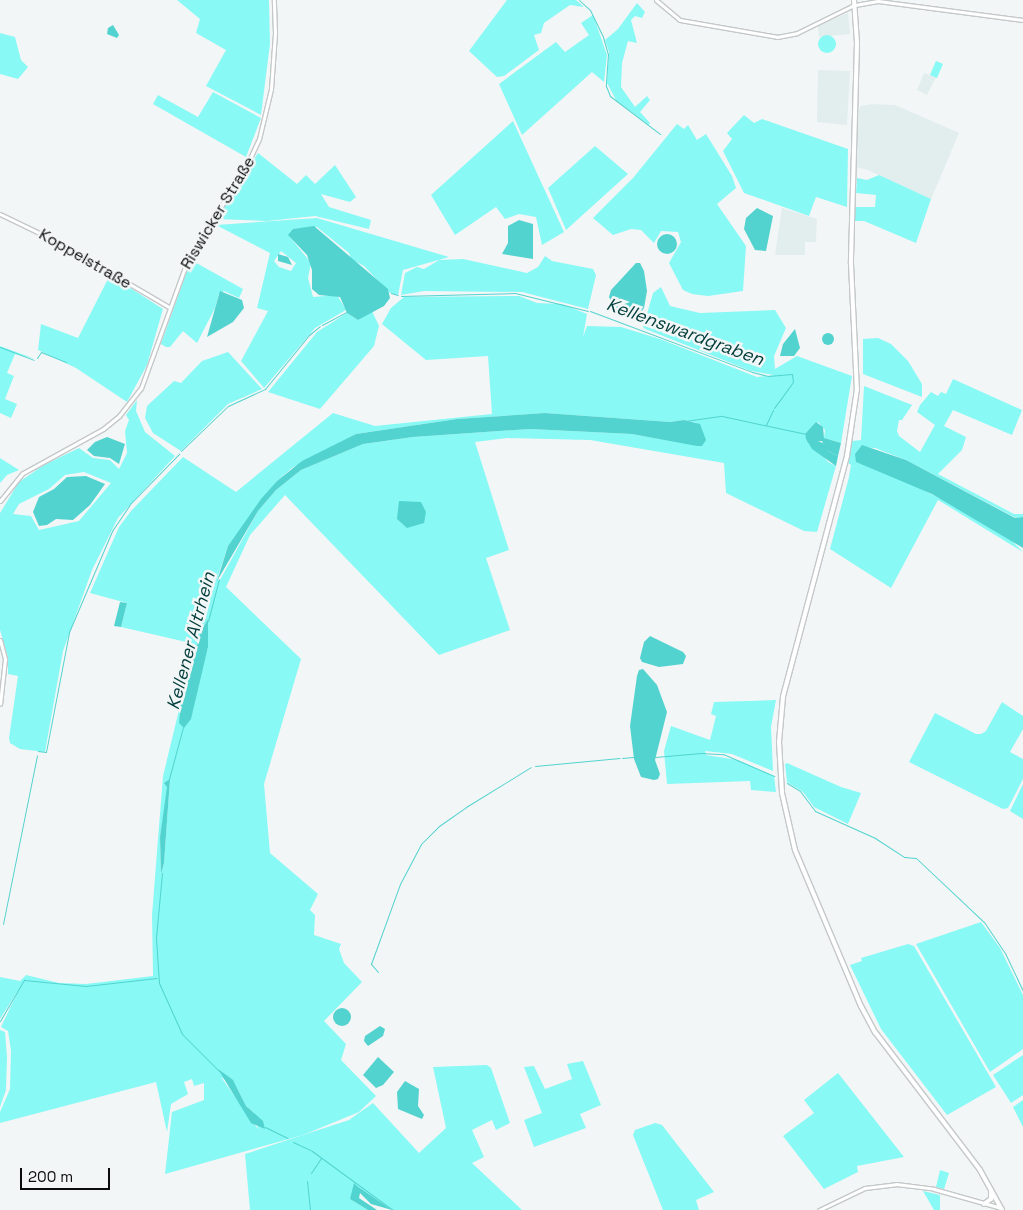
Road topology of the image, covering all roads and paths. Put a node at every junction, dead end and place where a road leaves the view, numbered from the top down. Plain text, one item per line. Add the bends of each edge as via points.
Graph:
1 (274, 0) edge
2 (656, 0) edge
3 (855, 2) edge
4 (847, 8) junction
5 (856, 12) junction
6 (1023, 20) edge
7 (0, 214) edge
8 (169, 307) junction
9 (0, 501) edge
10 (0, 640) edge
11 (0, 704) edge
12 (990, 1186) junction
13 (984, 1204) junction
14 (1002, 1209) edge
15 (819, 1210) edge

1 - 8 street, Riswicker Straße via 271,89 259,139 244,170 196,243
2 - 4 street via 674,17 704,26 783,37
3 - 4 street
3 - 5 main road
3 - 6 street via 878,1
4 - 5 street
5 - 12 main road via 851,239 857,353 852,428 782,700 779,762 787,819 808,882 870,1023
7 - 8 street, Koppelstraße via 58,242
8 - 9 street, Riswicker Straße via 148,371 131,403 103,430 24,472
10 - 11 street via 5,659
12 - 13 main road via 992,1199
12 - 14 main road
13 - 14 street
13 - 15 street via 934,1189 882,1185 848,1194

